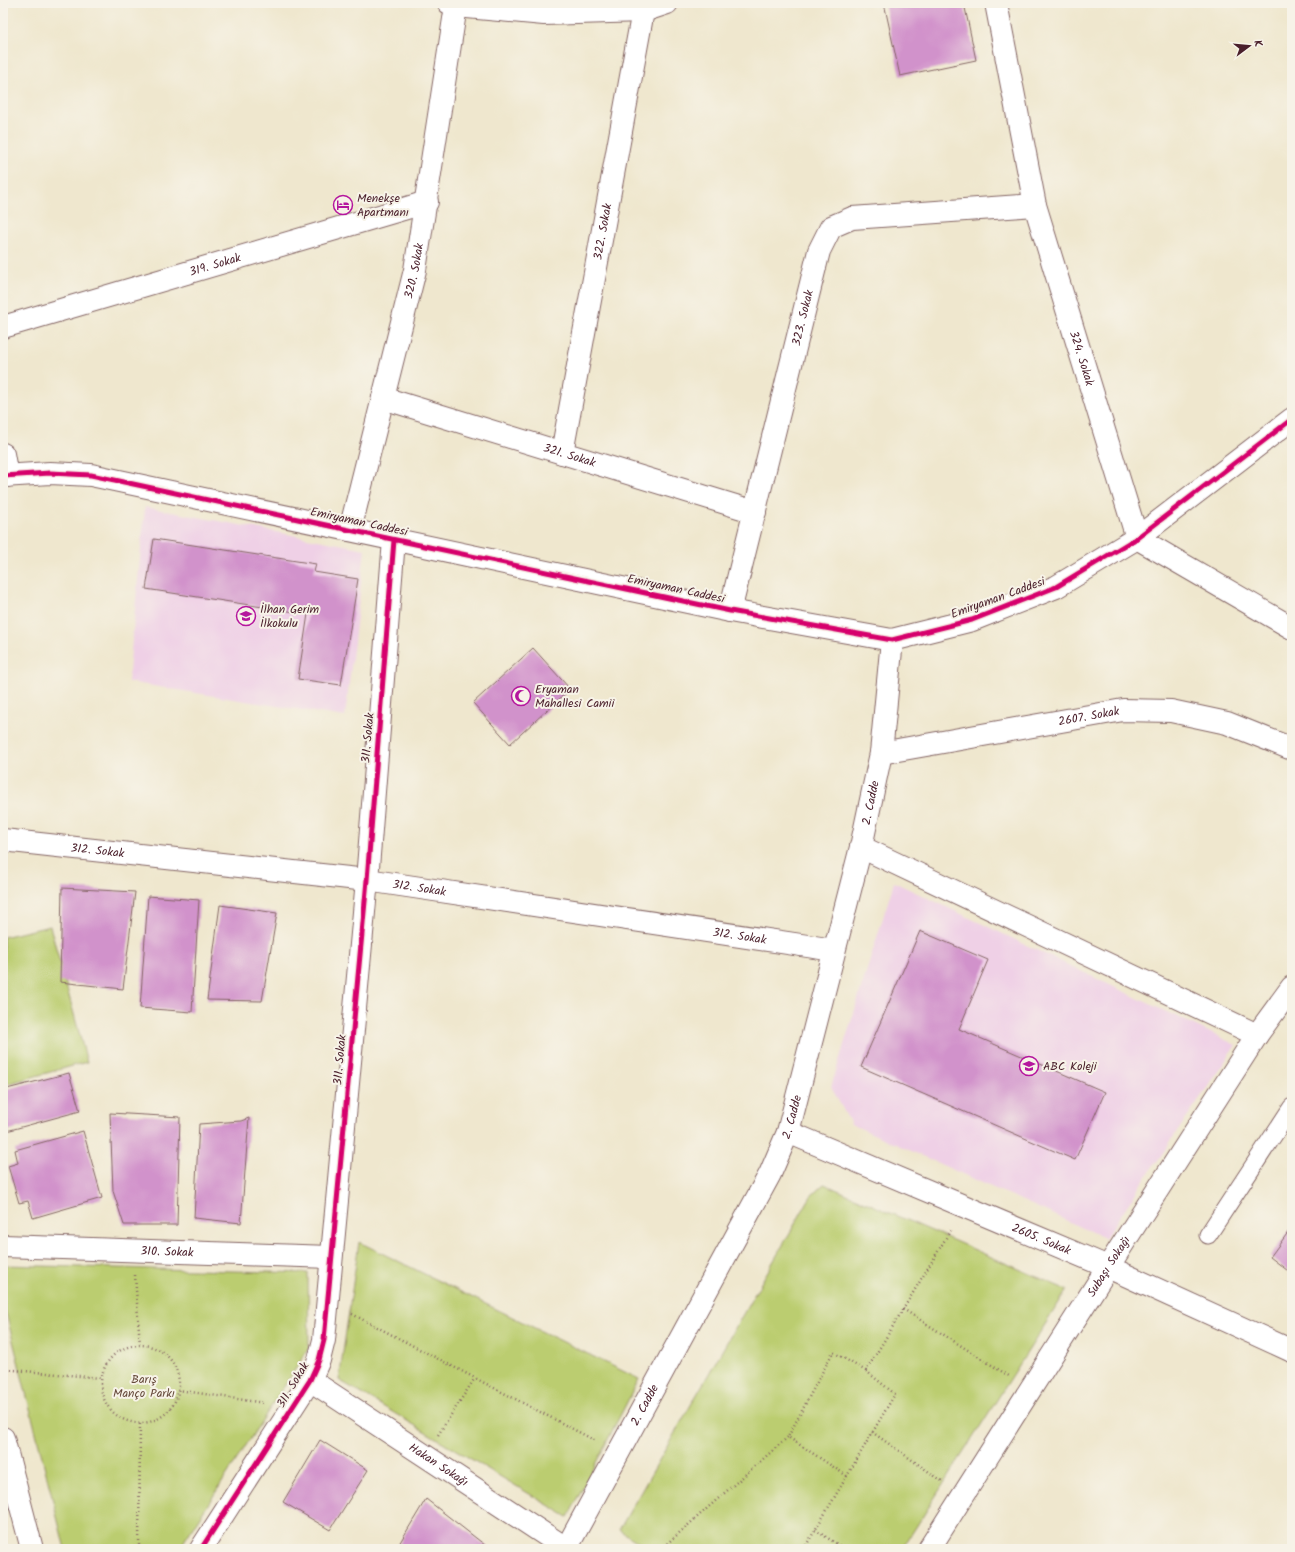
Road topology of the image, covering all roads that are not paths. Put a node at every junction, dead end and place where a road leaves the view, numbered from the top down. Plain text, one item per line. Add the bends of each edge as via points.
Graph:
1 (667, 3) edge
2 (996, 3) edge
3 (452, 5) edge
4 (643, 11) junction
5 (427, 202) junction
6 (1035, 205) junction
7 (3, 327) edge
8 (383, 398) junction
9 (1292, 419) edge
10 (562, 453) junction
11 (3, 454) edge
12 (5, 476) edge
13 (755, 512) junction
14 (350, 530) junction
15 (1137, 538) junction
16 (394, 540) junction
17 (730, 611) junction
18 (1292, 628) edge
19 (892, 640) junction
20 (1292, 749) edge
21 (881, 753) junction
22 (3, 840) edge
23 (861, 847) junction
24 (367, 880) junction
25 (834, 950) junction
26 (1292, 987) edge
27 (1257, 1036) junction
28 (1292, 1107) edge
29 (788, 1132) junction
30 (1208, 1235) dead end
31 (3, 1246) edge
32 (331, 1257) junction
33 (1108, 1268) junction
34 (1292, 1351) edge
35 (310, 1380) junction
36 (3, 1438) edge
37 (32, 1549) edge
38 (201, 1549) edge
39 (567, 1549) edge
40 (929, 1549) edge

1 - 4 street
2 - 6 street, 324. Sokak
3 - 4 street via 544,14
3 - 5 street, 320. Sokak
4 - 10 street, 322. Sokak
5 - 7 street, 319. Sokak
5 - 8 street, 320. Sokak via 415,270
6 - 13 street, 323. Sokak via 852,218 831,227 820,251
6 - 15 street, 324. Sokak
8 - 10 street, 321. Sokak
8 - 14 street, 320. Sokak
9 - 15 street, Emiryaman Caddesi
10 - 13 street, 321. Sokak
11 - 12 street
12 - 14 street, Emiryaman Caddesi via 50,473 91,475
13 - 17 street, 323. Sokak
14 - 16 street, Emiryaman Caddesi
15 - 18 street
15 - 19 street, Emiryaman Caddesi via 1056,587 972,620
16 - 17 street, Emiryaman Caddesi
16 - 24 street, 311. Sokak
17 - 19 street, Emiryaman Caddesi
19 - 21 street, 2. Cadde
20 - 21 street, 2607. Sokak via 1227,723 1171,711 1123,710
21 - 23 street, 2. Cadde
22 - 24 street, 312. Sokak
23 - 25 street, 2. Cadde
23 - 27 street
24 - 25 street, 312. Sokak
24 - 32 street, 311. Sokak
25 - 29 street, 2. Cadde
26 - 27 street, Subaşı Sokağı
27 - 33 street, Subaşı Sokağı
28 - 30 lane
29 - 33 street, 2605. Sokak
29 - 39 street, 2. Cadde via 770,1174
31 - 32 street, 310. Sokak
32 - 35 street, 311. Sokak via 324,1340
33 - 34 street, 2605. Sokak
33 - 40 street, Subaşı Sokağı
35 - 38 street, 311. Sokak
35 - 39 street, Hakan Sokağı
36 - 37 street

